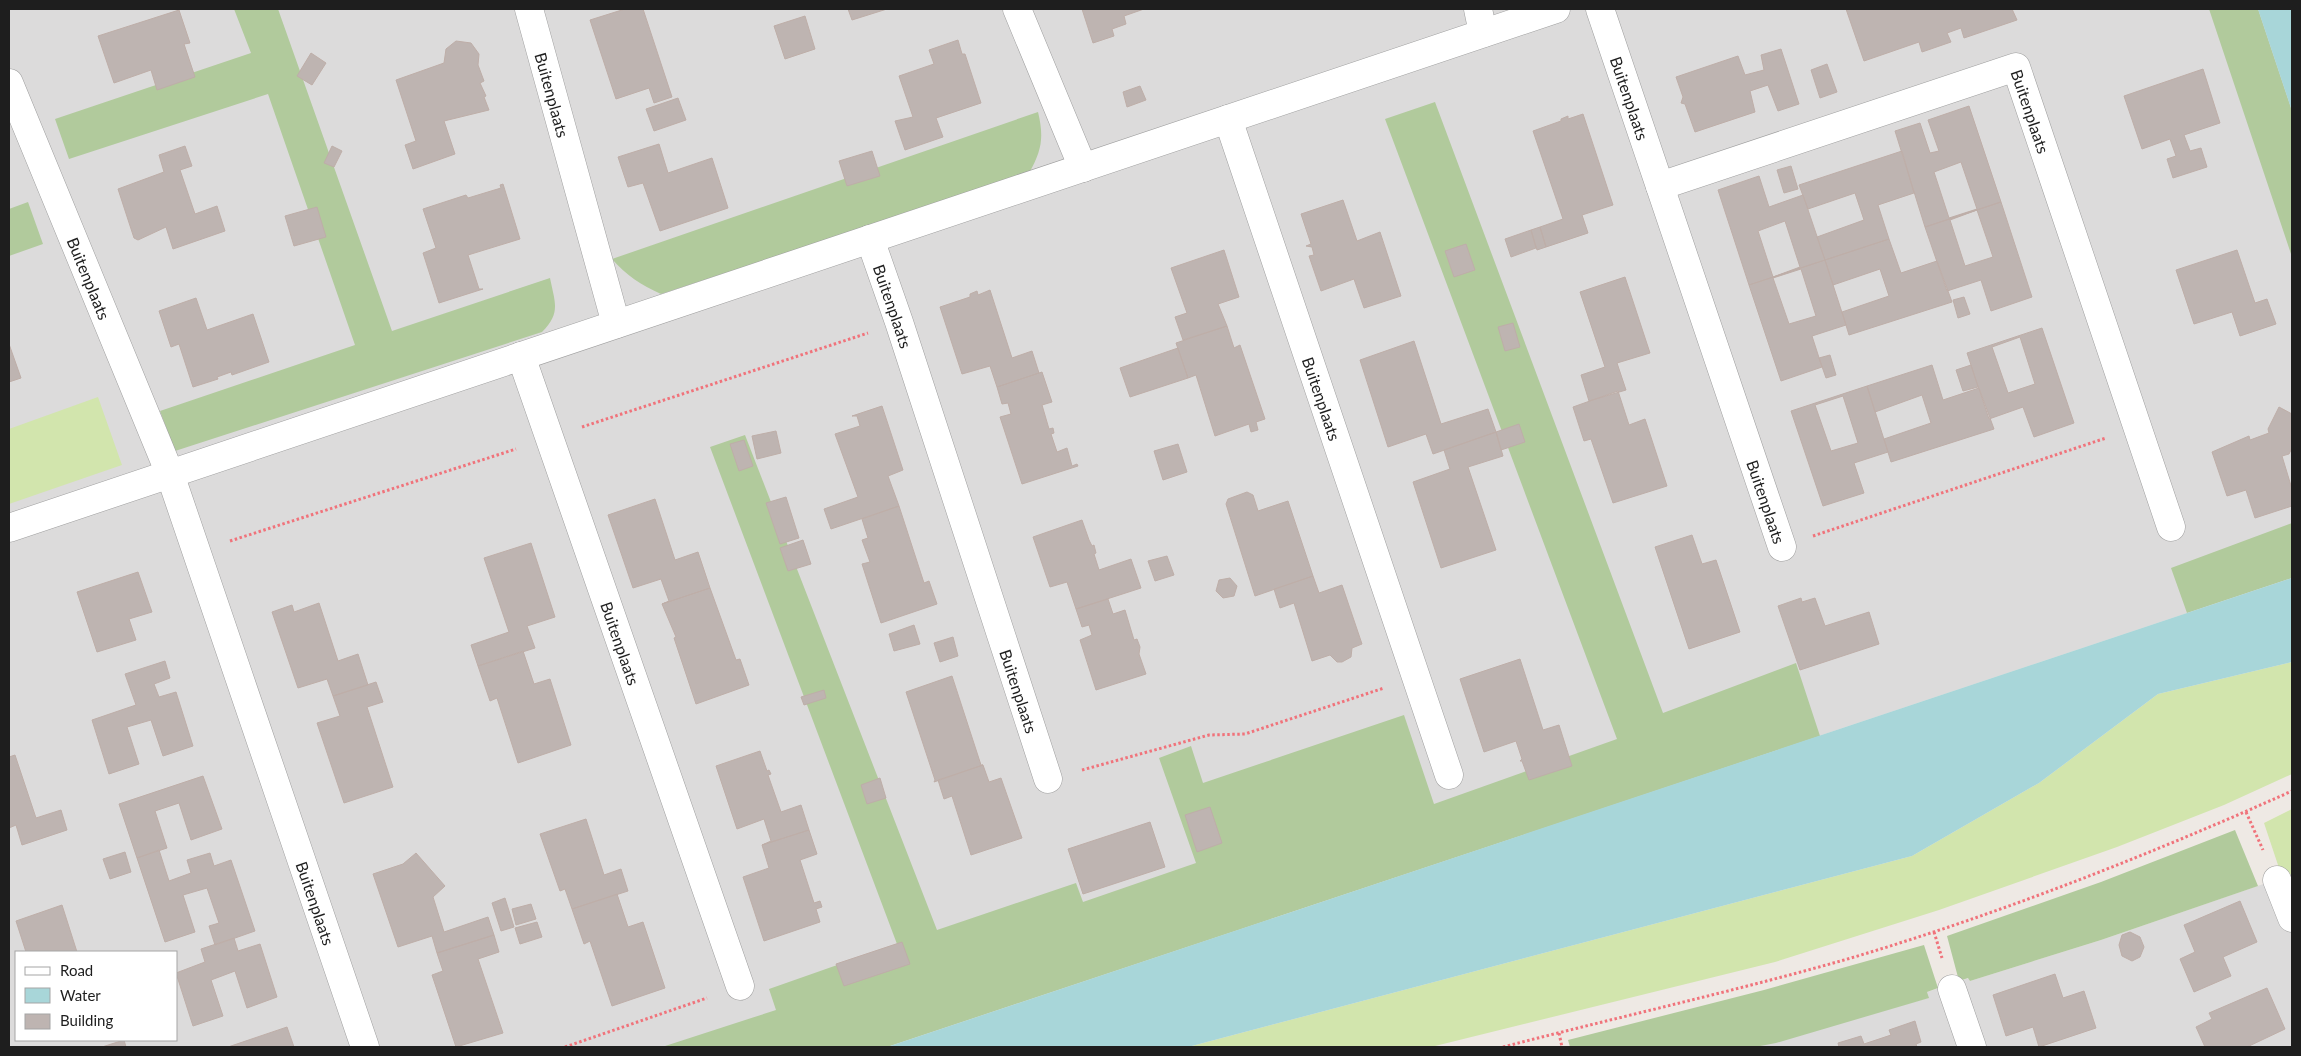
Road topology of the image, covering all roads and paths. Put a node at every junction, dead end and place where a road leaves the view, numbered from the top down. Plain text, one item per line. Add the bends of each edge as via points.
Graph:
1 (529, 9) edge
2 (1017, 9) edge
3 (1556, 9) edge
4 (1600, 9) edge
5 (1480, 21) edge
6 (9, 83) edge
7 (1228, 118) junction
8 (1083, 168) junction
9 (1660, 186) junction
10 (870, 239) junction
11 (616, 324) junction
12 (521, 356) junction
13 (2138, 427) junction
14 (170, 474) junction
15 (2171, 527) dead end
16 (9, 528) edge
17 (1782, 547) joint
18 (1416, 677) junction
19 (1449, 775) dead end
20 (1048, 780) joint
21 (2292, 791) edge
22 (2246, 812) junction
23 (2277, 880) joint
24 (2292, 918) edge
25 (740, 986) joint
26 (1952, 989) dead end
27 (1559, 1033) junction
28 (365, 1047) edge
29 (565, 1047) edge
30 (1503, 1047) edge
31 (1562, 1047) edge
32 (1972, 1047) edge

1 - 11 street, Buitenplaats
2 - 8 street
3 - 5 street
4 - 9 street, Buitenplaats
5 - 7 street
6 - 14 street, Buitenplaats
7 - 8 street
7 - 18 street, Buitenplaats
8 - 10 street
9 - 13 street, Buitenplaats via 2016,67
9 - 17 street, Buitenplaats
10 - 11 street
10 - 20 street, Buitenplaats
11 - 12 street
12 - 14 street
12 - 25 street, Buitenplaats
13 - 15 street, Buitenplaats
13 - 17 path, Buitenplaats
14 - 16 street
14 - 28 street, Buitenplaats
18 - 19 street, Buitenplaats
18 - 20 path via 1245,734 1209,735
21 - 22 path
22 - 23 path
22 - 27 path via 2111,868 1934,932 1849,958
23 - 24 street
25 - 29 path
26 - 32 street
27 - 30 path
27 - 31 path

